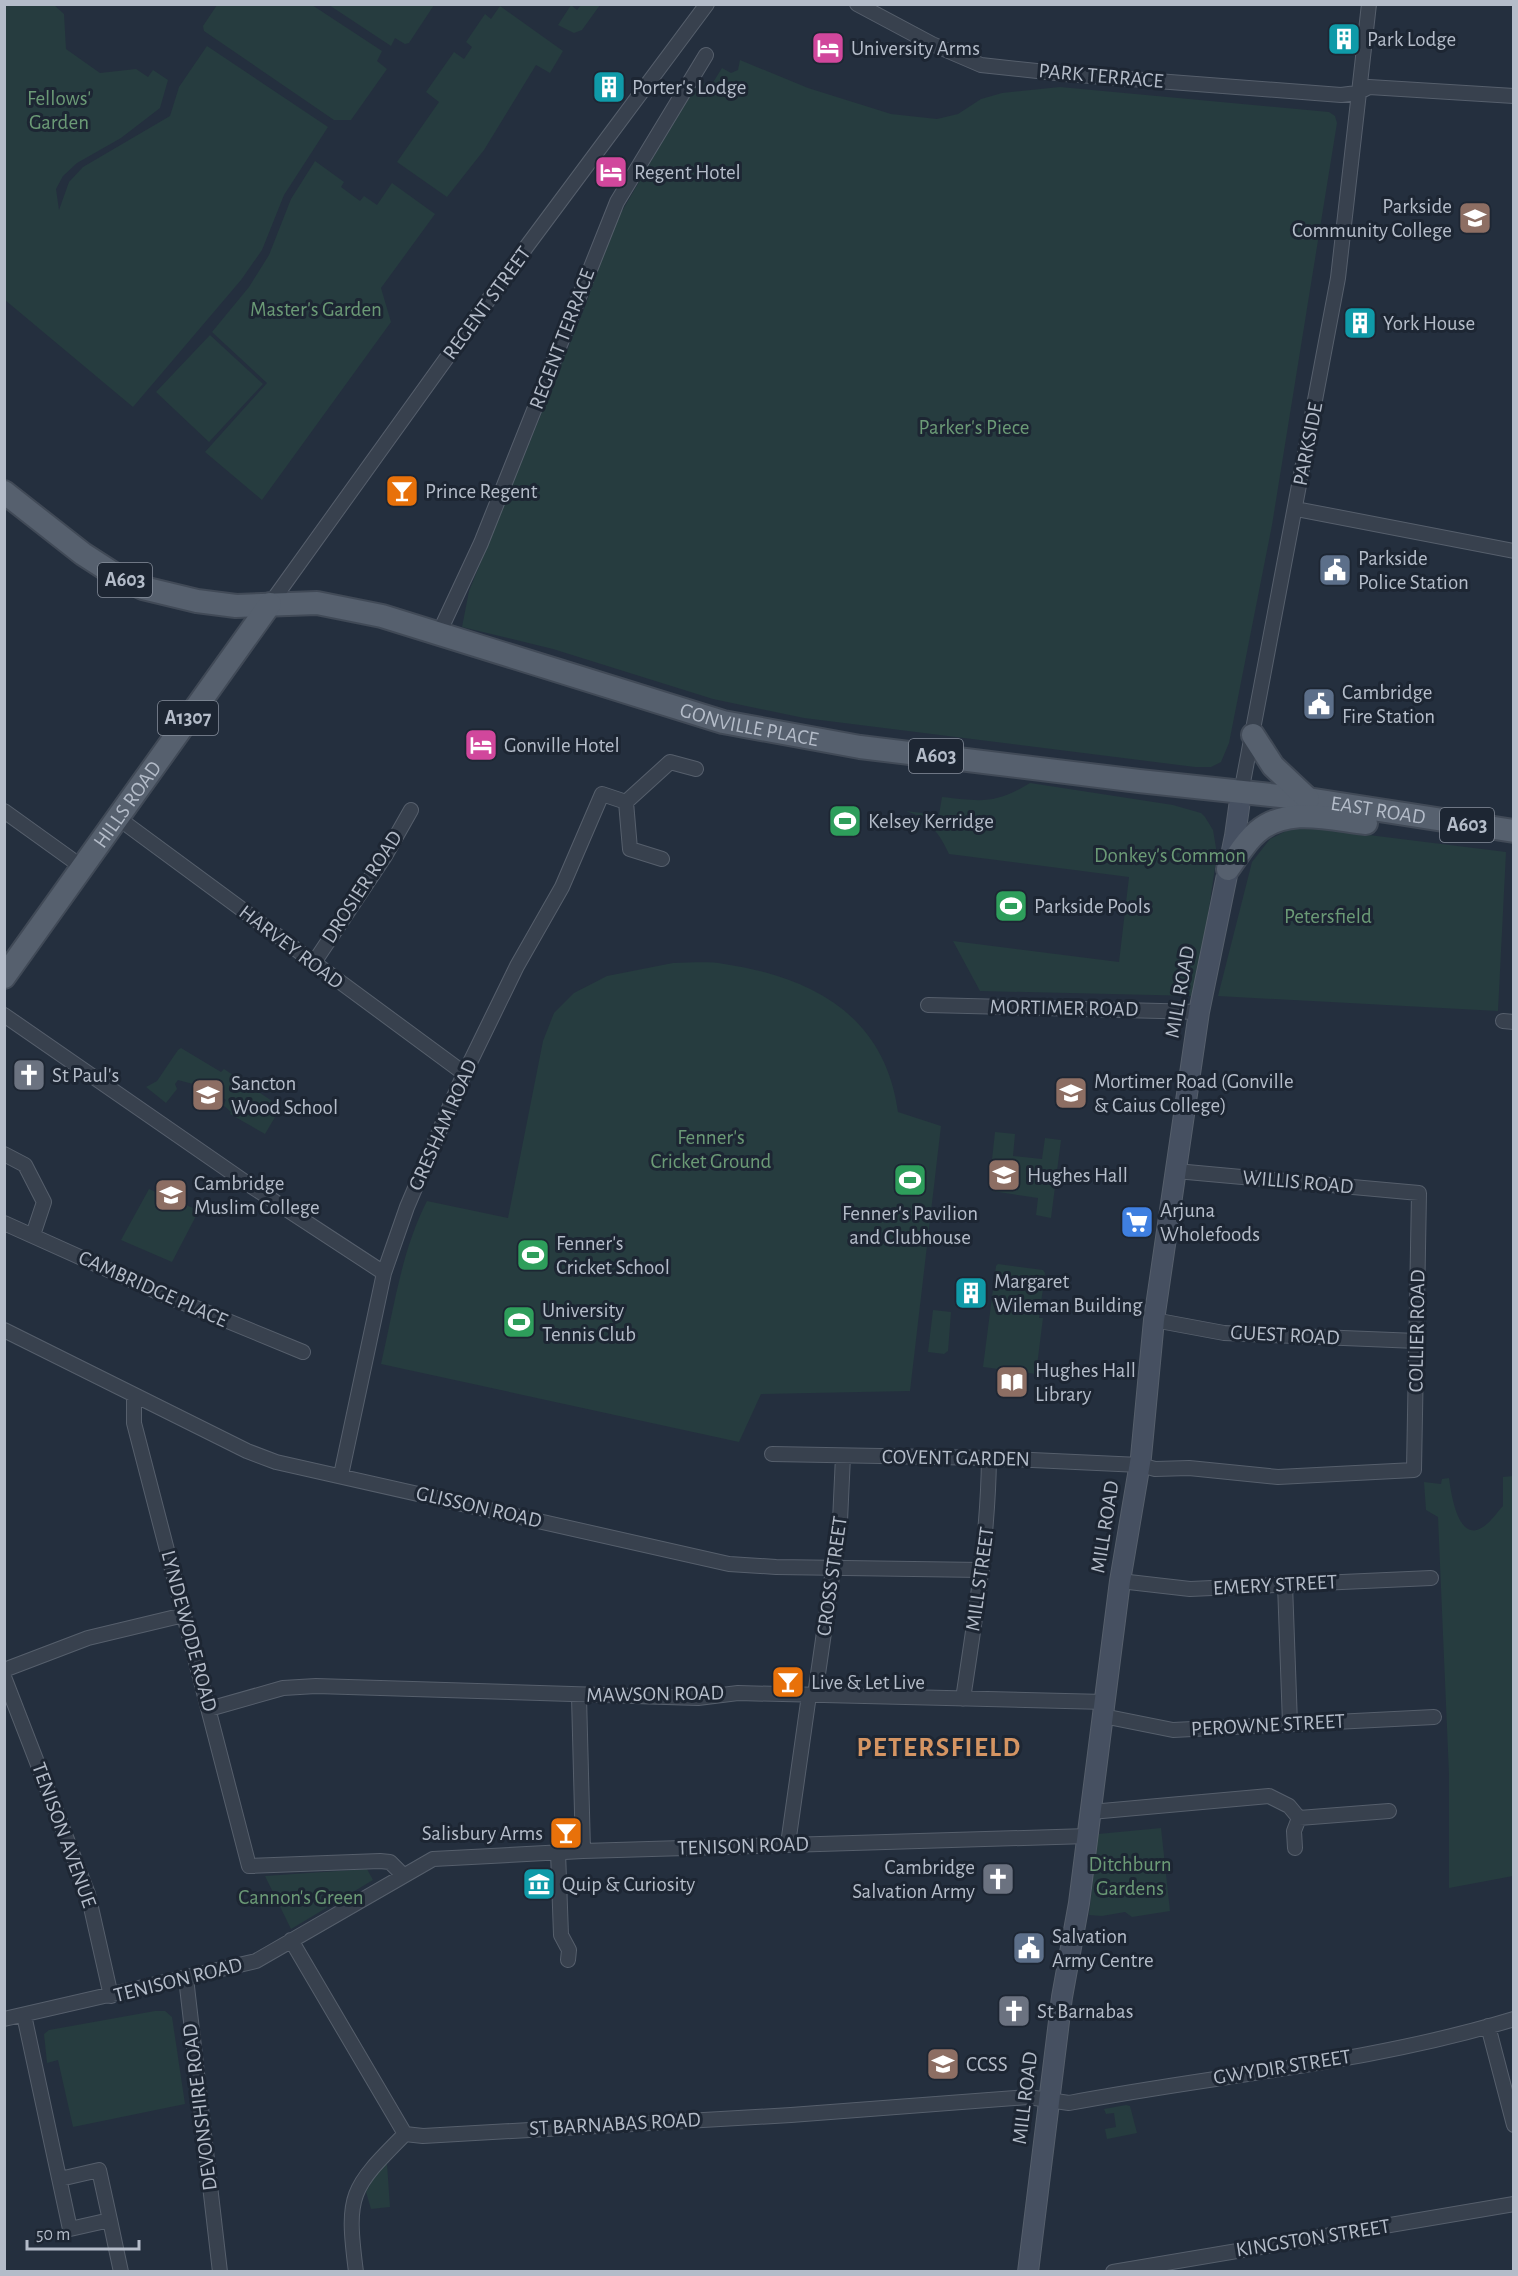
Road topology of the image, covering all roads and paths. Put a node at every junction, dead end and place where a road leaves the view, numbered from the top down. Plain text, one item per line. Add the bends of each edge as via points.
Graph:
1 (707, 4) edge
2 (857, 4) edge
3 (1369, 4) edge
4 (706, 55) dead end
5 (1358, 93) junction
6 (1514, 96) edge
7 (4, 492) edge
8 (1296, 509) junction
9 (1514, 550) edge
10 (270, 604) junction
11 (439, 633) junction
12 (1253, 735) junction
13 (696, 769) dead end
14 (1241, 793) junction
15 (1308, 799) junction
16 (626, 802) junction
17 (411, 810) dead end
18 (4, 812) edge
19 (118, 818) junction
20 (1421, 818) junction
21 (1514, 831) edge
22 (662, 859) dead end
23 (82, 867) junction
24 (1228, 869) junction
25 (313, 964) junction
26 (4, 977) edge
27 (928, 1005) dead end
28 (1199, 1012) junction
29 (4, 1015) edge
30 (465, 1074) junction
31 (4, 1154) edge
32 (1176, 1171) junction
33 (1419, 1193) joint
34 (4, 1223) edge
35 (33, 1235) junction
36 (384, 1273) junction
37 (1154, 1320) junction
38 (4, 1330) edge
39 (1417, 1341) junction
40 (303, 1352) dead end
41 (134, 1395) junction
42 (772, 1454) dead end
43 (843, 1456) junction
44 (989, 1458) junction
45 (1140, 1465) junction
46 (1414, 1470) joint
47 (341, 1475) junction
48 (834, 1566) junction
49 (982, 1570) junction
50 (1431, 1578) dead end
51 (1120, 1581) junction
52 (1285, 1584) junction
53 (184, 1615) junction
54 (4, 1670) edge
55 (4, 1677) edge
56 (579, 1695) junction
57 (812, 1695) junction
58 (963, 1699) junction
59 (209, 1709) junction
60 (1104, 1709) junction
61 (1434, 1717) dead end
62 (1290, 1724) junction
63 (1091, 1812) junction
64 (1389, 1812) dead end
65 (1299, 1818) junction
66 (1088, 1836) junction
67 (788, 1844) junction
68 (1295, 1848) dead end
69 (583, 1851) junction
70 (558, 1852) junction
71 (403, 1875) junction
72 (291, 1940) junction
73 (568, 1960) dead end
74 (186, 1978) junction
75 (111, 1996) junction
76 (24, 2014) junction
77 (4, 2019) edge
78 (1514, 2019) edge
79 (1488, 2026) junction
80 (1048, 2101) junction
81 (1514, 2125) edge
82 (405, 2134) junction
83 (60, 2179) junction
84 (1514, 2204) edge
85 (110, 2220) junction
86 (122, 2271) edge
87 (220, 2271) edge
88 (357, 2271) edge
89 (1028, 2271) edge
90 (1113, 2271) edge

1 - 10 street, REGENT STREET
2 - 5 street, PARK TERRACE via 981,65 1341,95
3 - 5 street, PARKSIDE
4 - 11 street, REGENT TERRACE via 617,202 482,540
5 - 6 street, PARK TERRACE via 1369,87
5 - 8 street, PARKSIDE via 1338,278
7 - 10 main road, A603 via 82,554 143,588 236,606
8 - 9 street
8 - 12 street, PARKSIDE
10 - 11 main road, GONVILLE PLACE / A603 via 317,603
10 - 19 main road, HILLS ROAD / A1307
11 - 14 main road, GONVILLE PLACE / A603 via 758,730 860,747
12 - 14 street, PARKSIDE
12 - 15 main road via 1273,766
13 - 16 street via 670,762
14 - 15 main road, EAST ROAD
14 - 24 street, MILL ROAD
15 - 20 main road, EAST ROAD / A603
16 - 22 street via 630,849
16 - 30 street, GRESHAM ROAD via 602,794 562,887 517,966
17 - 25 street, DROSIER ROAD
18 - 23 street
19 - 23 main road, HILLS ROAD / A1307
19 - 25 street, HARVEY ROAD
20 - 21 main road, EAST ROAD / A603
20 - 24 main road via 1375,824 1293,815 1255,833
23 - 26 main road, HILLS ROAD / A1307
24 - 28 street, MILL ROAD
25 - 30 street, HARVEY ROAD
27 - 28 street, MORTIMER ROAD
28 - 32 street, MILL ROAD
29 - 36 street
30 - 36 street, GRESHAM ROAD via 407,1207
31 - 35 street via 25,1165 44,1202
32 - 33 street, WILLIS ROAD
32 - 37 street, MILL ROAD
33 - 39 street, COLLIER ROAD
34 - 35 street, CAMBRIDGE PLACE
35 - 40 street, CAMBRIDGE PLACE
36 - 47 street, GRESHAM ROAD
37 - 39 street, GUEST ROAD via 1224,1333
37 - 45 street, MILL ROAD
38 - 41 street, GLISSON ROAD
39 - 46 street, COLLIER ROAD
41 - 47 street, GLISSON ROAD via 247,1451 276,1462
41 - 53 street, LYNDEWODE ROAD via 134,1423
42 - 43 street, COVENT GARDEN
43 - 44 street, COVENT GARDEN
43 - 48 street, CROSS STREET
44 - 45 street, COVENT GARDEN
44 - 49 street, MILL STREET
45 - 46 street, COVENT GARDEN via 1278,1477
45 - 51 street, MILL ROAD
47 - 48 street, GLISSON ROAD via 729,1564
48 - 49 street, GLISSON ROAD
48 - 57 street, CROSS STREET
49 - 58 street, MILL STREET
50 - 52 street, EMERY STREET
51 - 52 street, EMERY STREET via 1190,1589
51 - 60 street, MILL ROAD
52 - 62 street
53 - 54 street via 88,1638
53 - 59 street, LYNDEWODE ROAD
55 - 75 street, TENISON AVENUE via 88,1894
56 - 57 street, MAWSON ROAD
56 - 59 street, MAWSON ROAD via 299,1686
56 - 69 street
57 - 58 street, MAWSON ROAD
57 - 67 street, CROSS STREET
58 - 60 street, MAWSON ROAD
59 - 71 street, LYNDEWODE ROAD via 249,1866 380,1861 390,1862
60 - 62 street, PEROWNE STREET via 1173,1731
60 - 63 street, MILL ROAD
61 - 62 street, PEROWNE STREET
63 - 65 street via 1269,1796 1280,1799
63 - 66 street, MILL ROAD
64 - 65 street
65 - 68 street via 1294,1831
66 - 67 street, TENISON ROAD
66 - 80 street, MILL ROAD
67 - 69 street, TENISON ROAD
69 - 70 street, TENISON ROAD
70 - 71 street, TENISON ROAD via 433,1859
70 - 73 street via 561,1935 569,1950
71 - 72 street, TENISON ROAD
72 - 74 street, TENISON ROAD via 256,1961
72 - 82 street
74 - 75 street, TENISON ROAD
74 - 87 street, DEVONSHIRE ROAD
75 - 76 street, TENISON ROAD
76 - 77 street, TENISON ROAD
76 - 83 street
78 - 79 street, GWYDIR STREET
79 - 80 street, GWYDIR STREET via 1356,2055 1069,2103
79 - 81 street
80 - 82 street, ST BARNABAS ROAD via 1037,2097 791,2115
80 - 89 street, MILL ROAD
82 - 88 street via 360,2183 353,2199 350,2225
83 - 85 street via 99,2170
83 - 85 street via 70,2229
84 - 90 street, KINGSTON STREET
85 - 86 street

